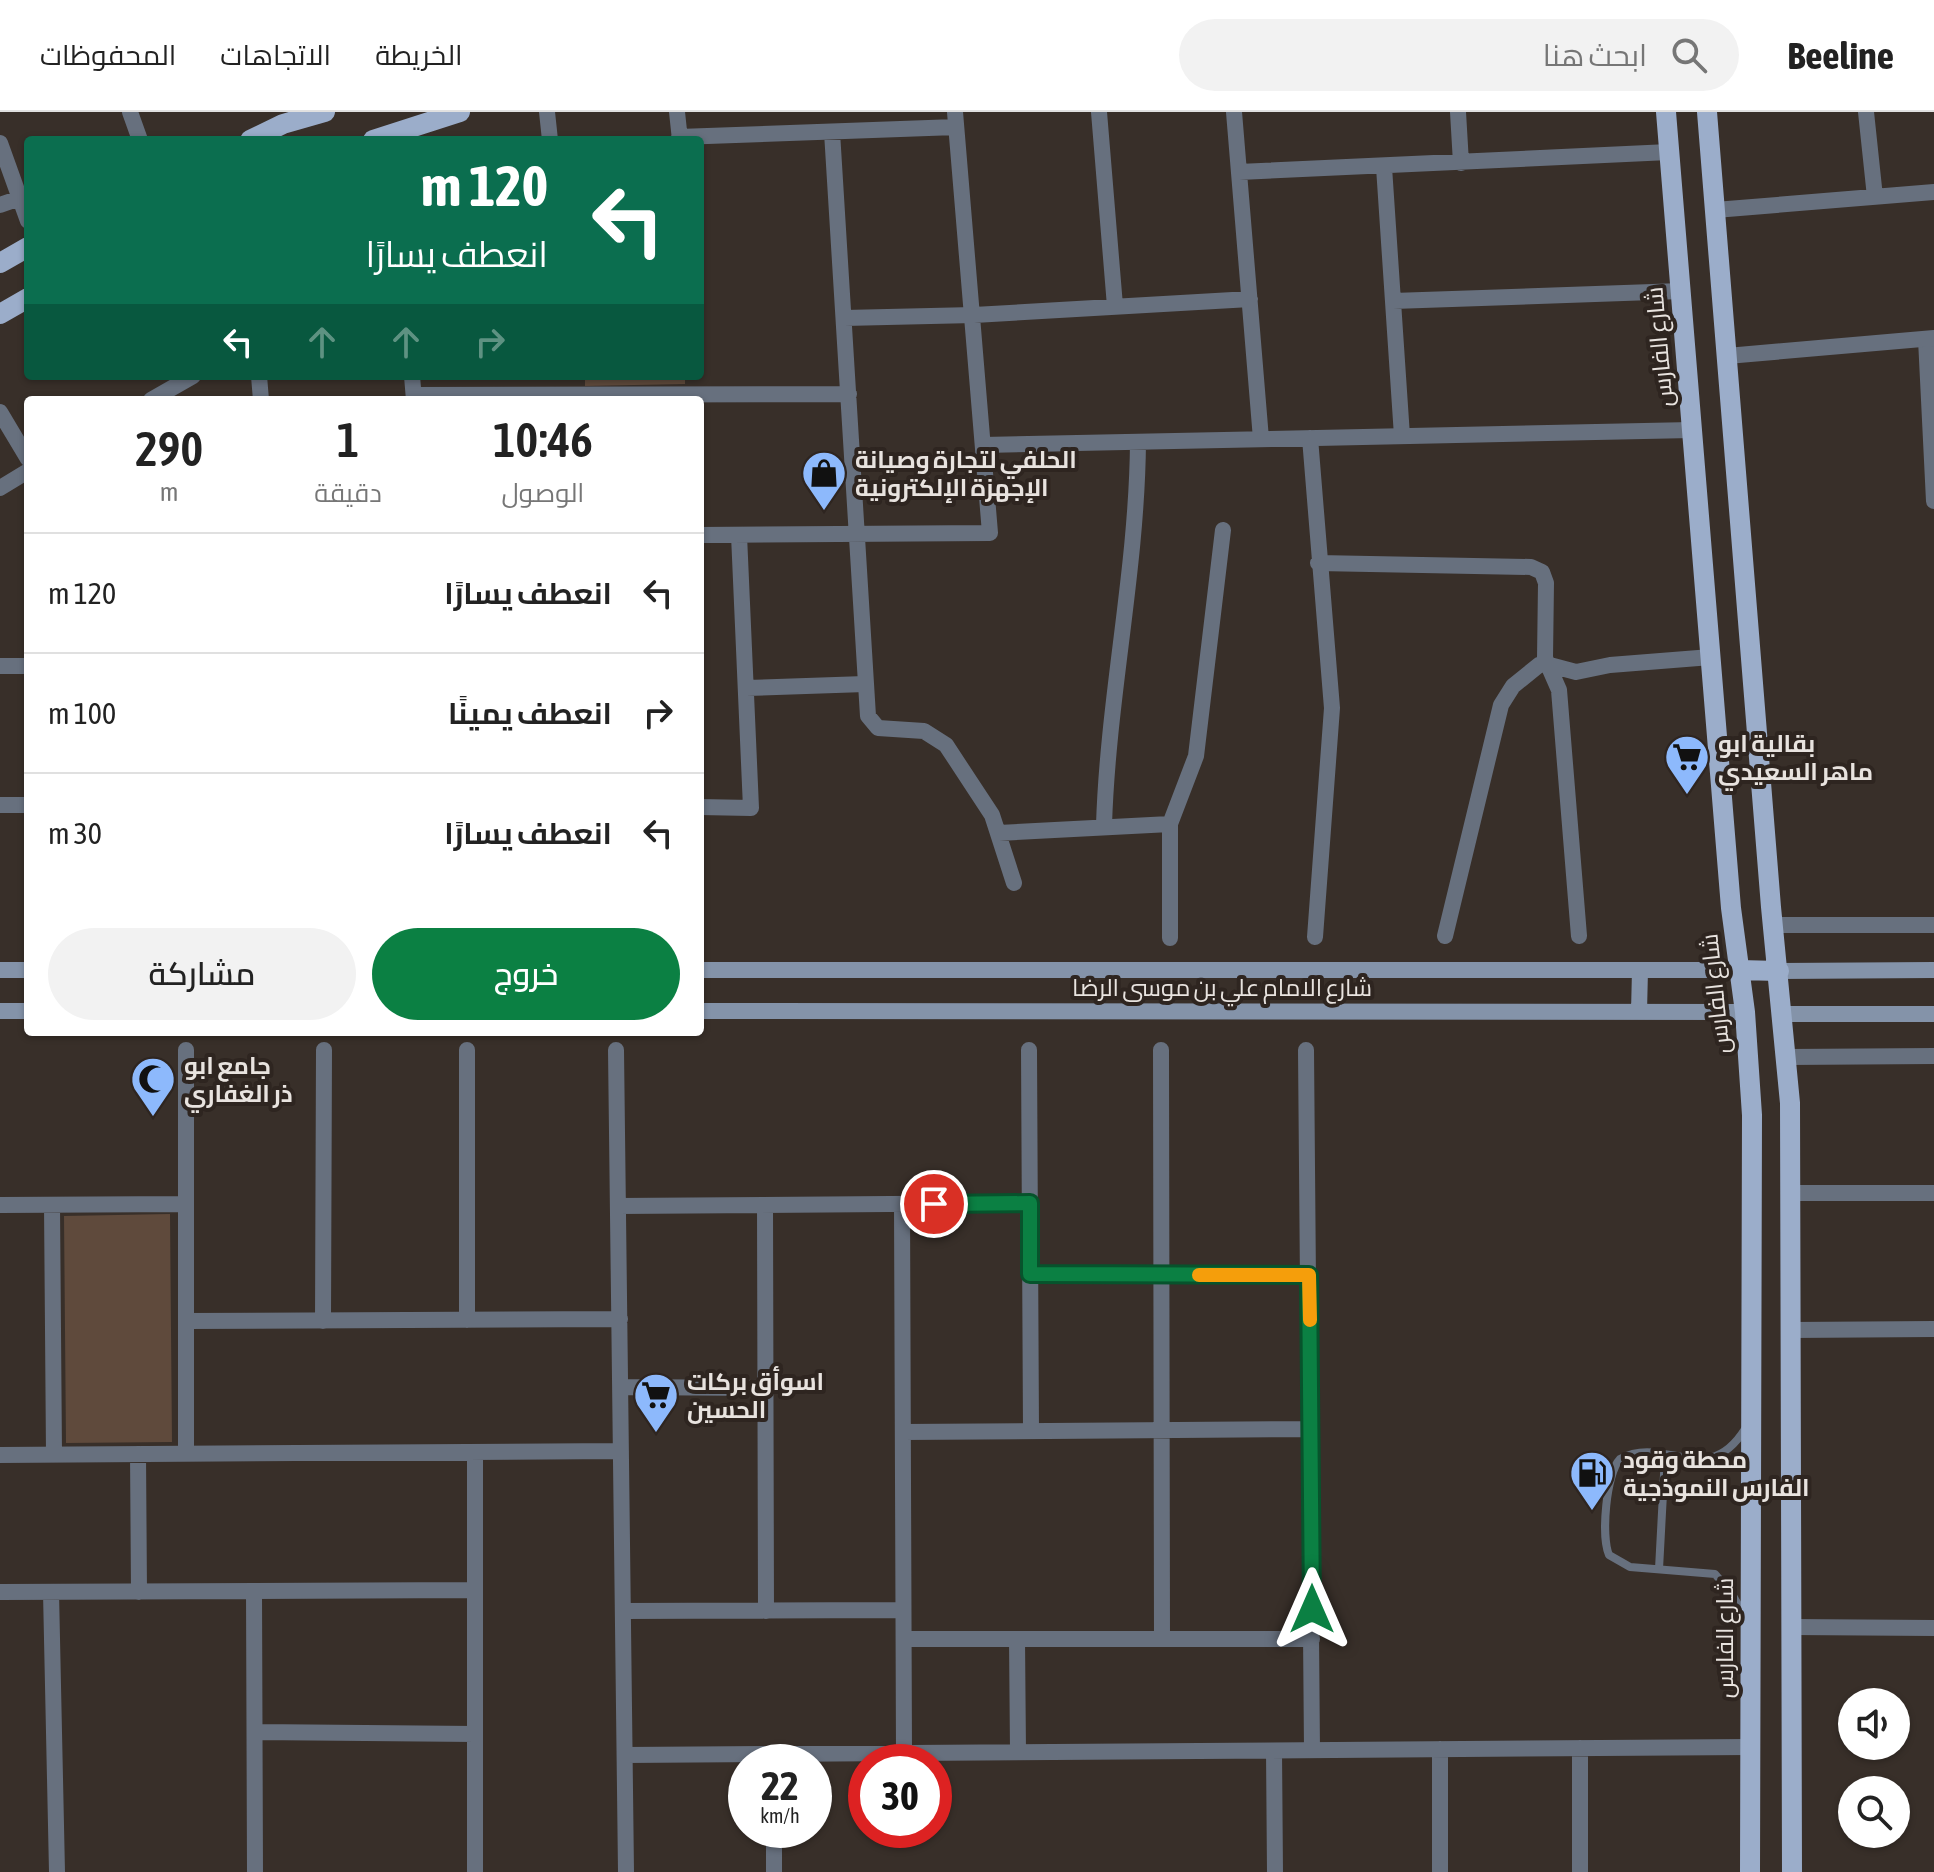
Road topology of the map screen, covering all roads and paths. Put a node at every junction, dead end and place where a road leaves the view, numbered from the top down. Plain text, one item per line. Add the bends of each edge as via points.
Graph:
1 (130, 112) edge
2 (325, 112) edge
3 (460, 112) edge
4 (547, 112) edge
5 (677, 112) edge
6 (1099, 112) edge
7 (1234, 112) edge
8 (1458, 112) edge
9 (1666, 112) edge
10 (1707, 112) edge
11 (1866, 112) edge
12 (282, 118) edge
13 (956, 119) edge
14 (832, 132) junction
15 (139, 136) edge
16 (256, 136) edge
17 (391, 136) edge
18 (550, 136) edge
19 (680, 136) edge
20 (704, 138) edge
21 (0, 143) edge
22 (1669, 152) junction
23 (1461, 163) junction
24 (1384, 167) junction
25 (1239, 172) junction
26 (1934, 192) edge
27 (1875, 197) junction
28 (20, 198) junction
29 (0, 205) edge
30 (24, 210) edge
31 (1715, 210) junction
32 (24, 249) edge
33 (0, 263) edge
34 (1681, 291) junction
35 (1250, 299) junction
36 (24, 300) edge
37 (1393, 301) junction
38 (1115, 306) junction
39 (0, 314) edge
40 (974, 315) junction
41 (844, 318) junction
42 (1930, 338) edge
43 (1727, 356) junction
44 (186, 380) edge
45 (576, 380) edge
46 (694, 384) edge
47 (578, 394) junction
48 (849, 394) junction
49 (158, 396) edge
50 (496, 396) edge
51 (632, 396) edge
52 (662, 396) edge
53 (0, 412) edge
54 (1692, 430) junction
55 (1402, 436) junction
56 (1310, 438) junction
57 (1261, 439) junction
58 (1138, 442) junction
59 (983, 445) junction
60 (24, 452) edge
61 (24, 473) edge
62 (0, 488) edge
63 (1934, 501) edge
64 (1223, 530) dead end
65 (854, 534) junction
66 (704, 535) edge
67 (739, 535) junction
68 (1318, 563) junction
69 (1711, 657) junction
70 (1546, 664) junction
71 (0, 666) edge
72 (24, 666) edge
73 (865, 684) junction
74 (746, 688) junction
75 (0, 805) edge
76 (24, 805) edge
77 (704, 807) edge
78 (1170, 824) junction
79 (1104, 825) junction
80 (999, 833) junction
81 (1014, 883) dead end
82 (1772, 925) junction
83 (1934, 925) edge
84 (1445, 936) dead end
85 (1579, 936) dead end
86 (1315, 937) dead end
87 (1170, 938) dead end
88 (0, 970) edge
89 (24, 970) edge
90 (704, 970) edge
91 (1640, 970) junction
92 (1739, 970) junction
93 (1934, 970) edge
94 (1779, 971) junction
95 (0, 1011) edge
96 (24, 1011) edge
97 (704, 1011) edge
98 (1639, 1012) junction
99 (1745, 1012) junction
100 (1783, 1014) junction
101 (1934, 1014) edge
102 (186, 1050) dead end
103 (324, 1050) dead end
104 (467, 1050) dead end
105 (616, 1050) dead end
106 (1029, 1050) dead end
107 (1161, 1050) dead end
108 (1306, 1050) dead end
109 (1934, 1056) edge
110 (1787, 1057) junction
111 (1790, 1193) junction
112 (1934, 1193) edge
113 (1030, 1203) junction
114 (186, 1204) junction
115 (902, 1204) junction
116 (0, 1205) edge
117 (52, 1205) junction
118 (765, 1205) junction
119 (618, 1206) junction
120 (1030, 1274) junction
121 (1161, 1274) junction
122 (1309, 1275) junction
123 (620, 1319) junction
124 (467, 1320) junction
125 (186, 1321) junction
126 (323, 1321) junction
127 (1934, 1329) edge
128 (1791, 1330) junction
129 (621, 1387) junction
130 (766, 1388) junction
131 (1751, 1417) junction
132 (1312, 1429) junction
133 (1161, 1430) junction
134 (1031, 1431) junction
135 (903, 1432) junction
136 (621, 1451) junction
137 (475, 1452) junction
138 (54, 1454) junction
139 (138, 1454) junction
140 (186, 1454) junction
141 (0, 1455) edge
142 (1665, 1456) junction
143 (1659, 1569) junction
144 (475, 1590) junction
145 (254, 1591) junction
146 (0, 1592) edge
147 (51, 1592) junction
148 (139, 1592) junction
149 (903, 1610) junction
150 (623, 1611) junction
151 (766, 1611) junction
152 (1791, 1627) junction
153 (1934, 1628) edge
154 (1750, 1632) junction
155 (904, 1639) junction
156 (1017, 1639) junction
157 (1162, 1639) junction
158 (1312, 1639) junction
159 (255, 1732) junction
160 (475, 1734) junction
161 (904, 1744) edge
162 (1750, 1747) junction
163 (1580, 1748) junction
164 (1440, 1749) junction
165 (1312, 1750) junction
166 (1274, 1751) junction
167 (1018, 1752) junction
168 (952, 1753) edge
169 (625, 1755) junction
170 (728, 1757) edge
171 (774, 1848) edge
172 (57, 1872) edge
173 (255, 1872) edge
174 (475, 1872) edge
175 (626, 1872) edge
176 (774, 1872) edge
177 (1275, 1872) edge
178 (1440, 1872) edge
179 (1580, 1872) edge
180 (1750, 1872) edge
181 (1792, 1872) edge

1 - 15 street
2 - 12 main road
3 - 17 main road
4 - 18 street
5 - 19 street
6 - 38 street
7 - 25 street
8 - 23 street
9 - 22 main road, شارع الفارس
10 - 31 main road
11 - 27 street
12 - 16 main road
13 - 14 street
13 - 40 street
14 - 20 street
14 - 41 street
21 - 28 street
22 - 23 street
22 - 34 main road, شارع الفارس
23 - 24 street
24 - 25 street
24 - 37 street
25 - 35 street
26 - 27 street
27 - 31 street
28 - 29 street
28 - 30 street
31 - 43 main road
32 - 33 main road
34 - 37 street
34 - 54 main road, شارع الفارس
35 - 38 street
35 - 57 street
36 - 39 main road
37 - 55 street
38 - 40 street
40 - 41 street
40 - 59 street
41 - 48 street
42 - 43 street
42 - 63 street
43 - 82 main road
44 - 49 street
45 - 47 street
46 - 48 street
46 - 52 street
47 - 50 street
47 - 51 street
48 - 65 street
53 - 60 street
54 - 55 street
54 - 69 main road, شارع الفارس
55 - 56 street
56 - 57 street
56 - 68 street
57 - 58 street
58 - 59 street
58 - 79 street via 1133,560 1109,731
59 - 65 street via 990,533
61 - 62 street
64 - 78 street via 1197,748
65 - 67 street
65 - 73 street
66 - 67 street
67 - 74 street
68 - 70 street via 1537,568 1546,583
68 - 86 street via 1332,708
69 - 70 street via 1576,672
69 - 92 main road, شارع الفارس
70 - 84 street via 1521,678 1501,705
70 - 85 street via 1559,686
71 - 72 street
73 - 74 street
73 - 80 street via 873,724 939,738 982,798
74 - 77 street via 751,808
75 - 76 street
78 - 79 street
78 - 87 street
79 - 80 street
80 - 81 street
82 - 83 street
82 - 94 main road
88 - 89 main road
90 - 91 main road, شارع الامام علي بن موسى الرضا
91 - 92 main road, شارع الامام علي بن موسى الرضا
91 - 98 main road
92 - 94 main road
92 - 99 main road, شارع الفارس
93 - 94 main road
94 - 100 main road
95 - 96 main road
97 - 98 main road, شارع الامام علي بن موسى الرضا
98 - 99 main road, شارع الامام علي بن موسى الرضا
99 - 100 main road
99 - 131 main road, شارع الفارس via 1752,1115
100 - 101 main road
100 - 110 main road
102 - 114 street
103 - 126 street
104 - 124 street
105 - 119 street
106 - 113 street
107 - 121 street
108 - 122 street
109 - 110 street
110 - 111 main road
111 - 112 street
111 - 128 main road
113 - 115 street
113 - 120 street
114 - 117 street
114 - 125 street
115 - 118 street
115 - 135 street
116 - 117 street
117 - 138 street
118 - 119 street
118 - 130 street
119 - 123 street
120 - 121 street
120 - 134 street
121 - 122 street
121 - 133 street
122 - 132 street
123 - 124 street
123 - 129 street
124 - 126 street
125 - 126 street
125 - 140 street
127 - 128 street
128 - 152 main road
129 - 130 street
129 - 136 street
130 - 151 street
131 - 142 lane via 1718,1456
131 - 154 main road, شارع الفارس
132 - 133 street
132 - 158 street
133 - 134 street
133 - 157 street
134 - 135 street
135 - 149 street
136 - 137 street
136 - 150 street
137 - 140 street
137 - 144 street
138 - 139 street
138 - 141 street
139 - 140 street
139 - 148 street
142 - 143 lane
142 - 143 lane via 1625,1456 1612,1469 1608,1485 1609,1555 1630,1567
143 - 154 lane via 1715,1574 1739,1604
144 - 145 street
144 - 160 street
145 - 148 street
145 - 159 street
146 - 147 street
147 - 148 street
147 - 172 street
149 - 151 street
149 - 155 street
150 - 151 street
150 - 169 street
152 - 153 street
152 - 181 main road
154 - 162 main road, شارع الفارس
155 - 156 street
155 - 161 street
156 - 157 street
156 - 167 street
157 - 158 street
158 - 165 street
159 - 160 street
159 - 173 street
160 - 174 street
162 - 163 street
162 - 180 main road, شارع الفارس
163 - 164 street
163 - 179 street
164 - 165 street
164 - 178 street
165 - 166 street
166 - 167 street
166 - 177 street
167 - 168 street
169 - 170 street
169 - 175 street
171 - 176 street

